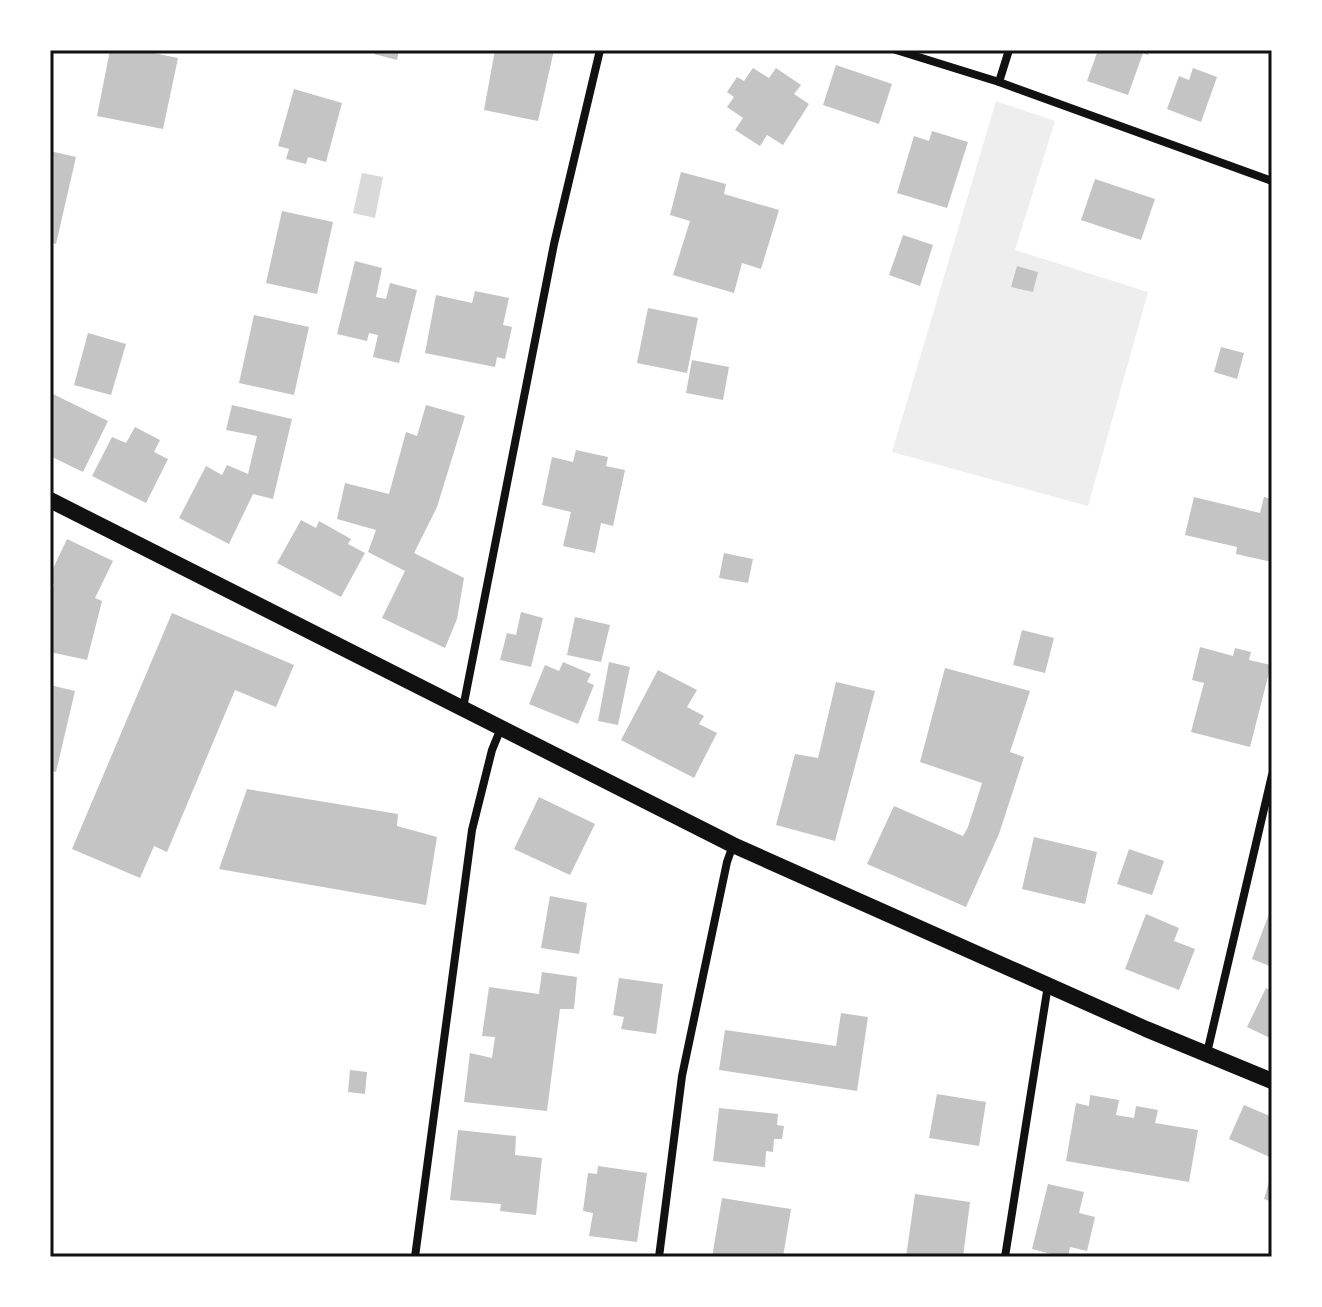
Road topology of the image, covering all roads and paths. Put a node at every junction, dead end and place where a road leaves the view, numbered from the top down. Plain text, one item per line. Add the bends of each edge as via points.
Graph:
1 (600, 50) edge
2 (896, 50) edge
3 (1009, 50) edge
4 (999, 82) junction
5 (1272, 181) edge
6 (50, 500) edge
7 (463, 708) junction
8 (501, 727) junction
9 (1272, 775) edge
10 (733, 845) junction
11 (1048, 984) junction
12 (1207, 1053) junction
13 (1272, 1081) edge
14 (415, 1257) edge
15 (659, 1257) edge
16 (1005, 1257) edge

1 - 7 street via 554,244
2 - 4 street
3 - 4 street
4 - 5 street
6 - 7 main road
7 - 8 main road
8 - 10 main road
8 - 14 street via 472,830
9 - 12 street
10 - 11 main road
10 - 15 street via 682,1076
11 - 12 main road
11 - 16 street
12 - 13 main road

